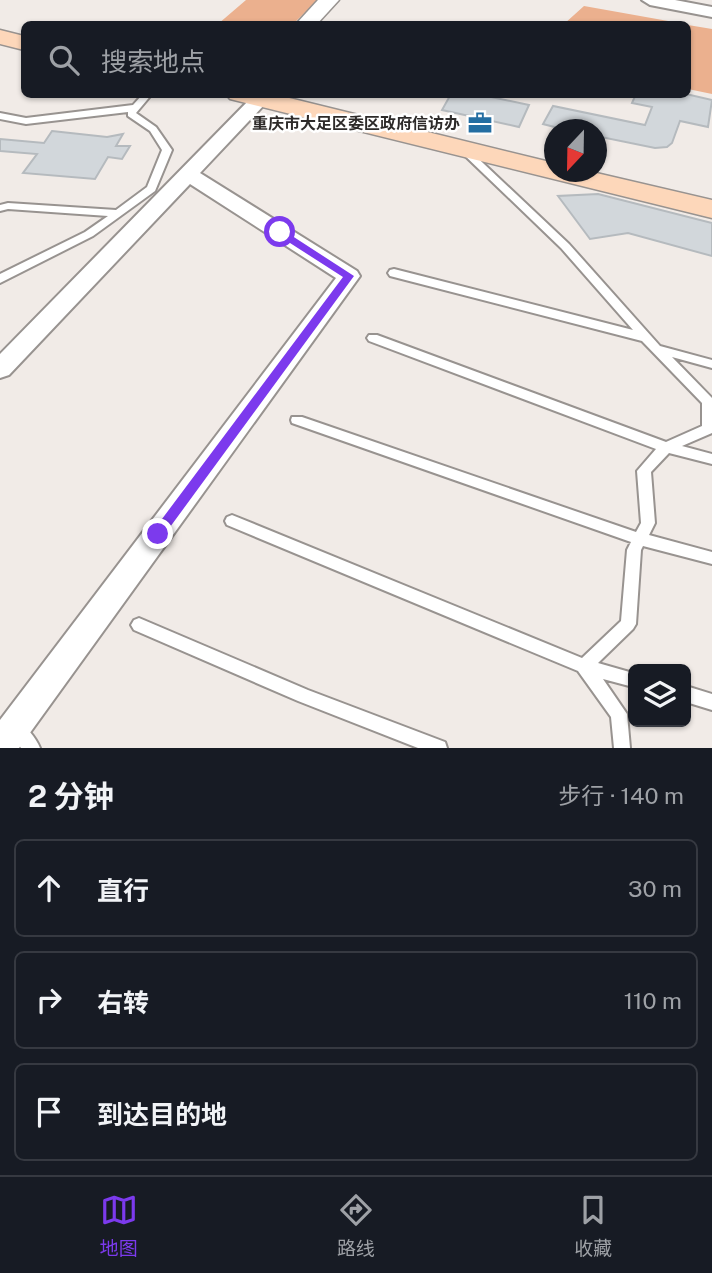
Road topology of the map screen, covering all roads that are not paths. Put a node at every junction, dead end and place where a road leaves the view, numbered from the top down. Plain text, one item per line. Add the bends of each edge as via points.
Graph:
1 (329, 0) edge
2 (650, 0) edge
3 (712, 12) edge
4 (309, 21) edge
5 (0, 37) edge
6 (21, 42) edge
7 (144, 98) edge
8 (248, 98) edge
9 (253, 98) edge
10 (135, 108) junction
11 (0, 116) edge
12 (463, 149) junction
13 (544, 168) edge
14 (188, 174) junction
15 (602, 182) edge
16 (0, 208) edge
17 (712, 208) edge
18 (118, 213) junction
19 (394, 273) dead end
20 (0, 279) edge
21 (373, 338) dead end
22 (651, 343) junction
23 (712, 364) edge
24 (0, 369) edge
25 (298, 420) dead end
26 (666, 447) junction
27 (712, 459) edge
28 (232, 521) dead end
29 (640, 539) junction
30 (712, 558) edge
31 (139, 625) dead end
32 (584, 666) junction
33 (628, 679) edge
34 (691, 696) edge
35 (712, 702) edge
36 (7, 738) edge
37 (32, 748) edge
38 (439, 748) edge
39 (622, 748) edge

1 - 4 street
2 - 3 street
5 - 6 main road
7 - 10 lane
8 - 14 street
9 - 12 main road
10 - 11 lane via 26,121
10 - 18 lane via 131,114 153,129 167,150 151,189
12 - 13 main road
12 - 22 lane via 565,246
14 - 24 street
14 - 36 street via 349,276
15 - 17 main road
16 - 18 lane
18 - 20 lane via 89,234
19 - 22 lane
21 - 26 lane
22 - 23 lane
22 - 26 lane via 708,402 709,429
25 - 29 lane
26 - 27 lane
26 - 29 lane via 644,471 648,523
28 - 32 lane
29 - 30 lane
29 - 32 lane via 634,550 628,624
31 - 38 lane
32 - 33 lane
32 - 39 lane via 619,714
34 - 35 lane
36 - 37 lane

